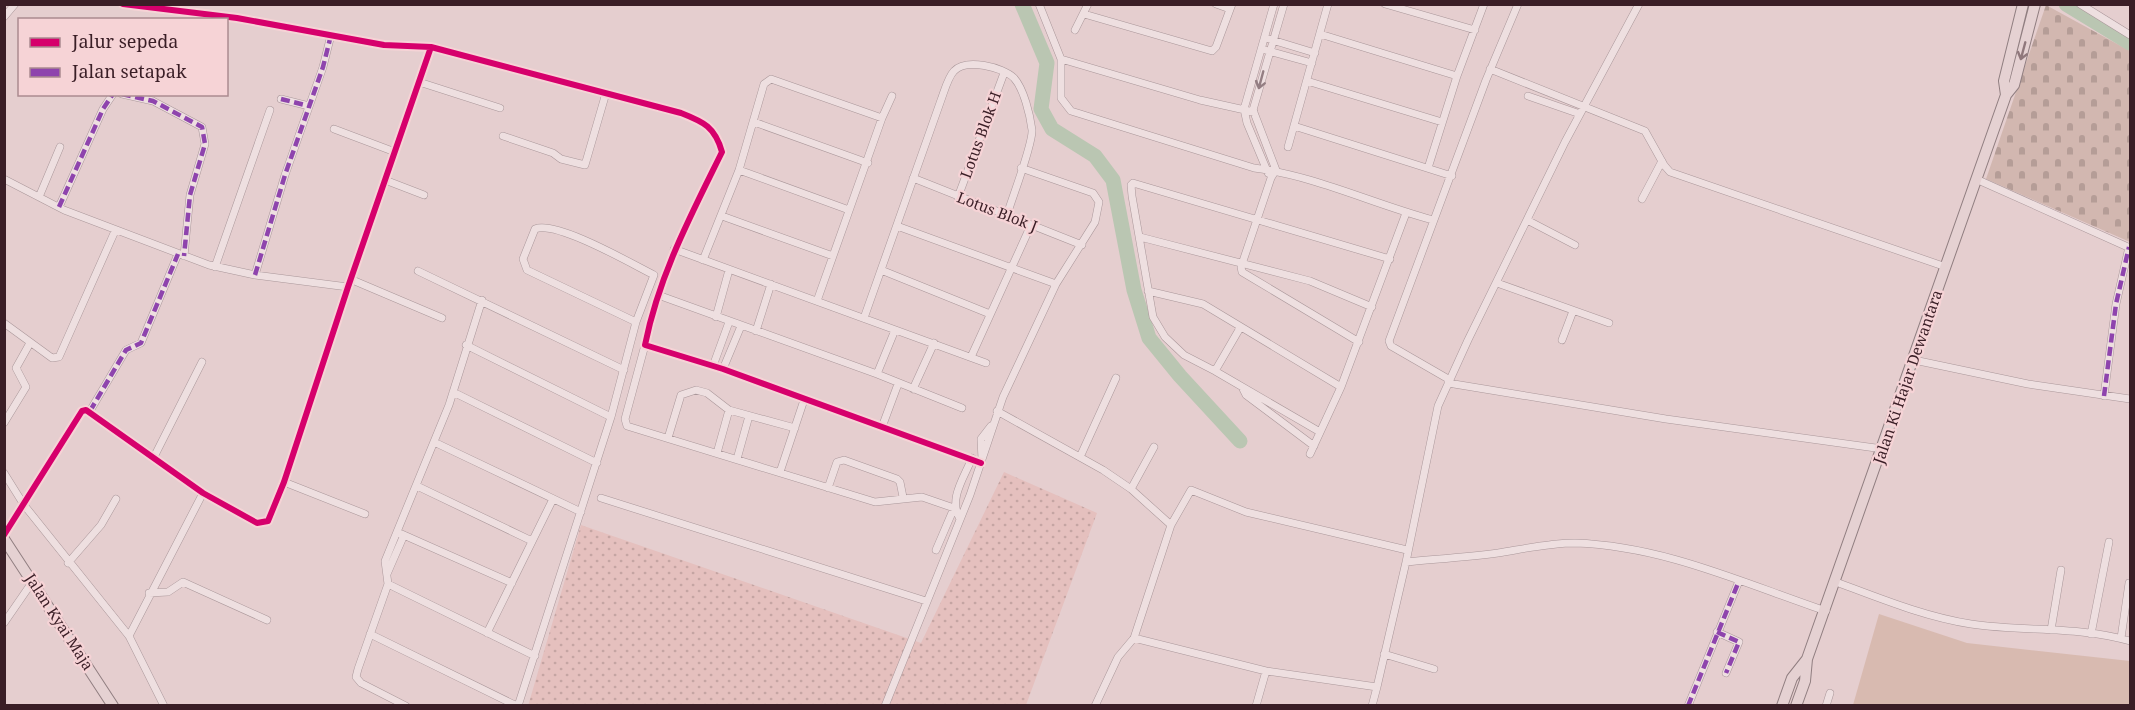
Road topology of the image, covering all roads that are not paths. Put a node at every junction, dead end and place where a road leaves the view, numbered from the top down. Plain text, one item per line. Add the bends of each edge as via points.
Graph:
1 (15, 4) edge
2 (123, 4) edge
3 (1039, 4) edge
4 (1088, 4) edge
5 (1216, 4) edge
6 (1274, 4) edge
7 (1328, 4) edge
8 (1385, 4) edge
9 (1484, 4) edge
10 (1518, 4) edge
11 (1639, 4) edge
12 (2023, 4) edge
13 (2035, 4) edge
14 (2080, 4) edge
15 (1284, 5) edge
16 (1231, 7) edge
17 (1084, 14) junction
18 (4, 17) edge
19 (1075, 30) dead end
20 (1475, 30) junction
21 (1320, 34) junction
22 (331, 35) junction
23 (2130, 35) edge
24 (1264, 37) junction
25 (1273, 40) junction
26 (431, 47) junction
27 (1261, 49) junction
28 (1269, 51) junction
29 (1315, 53) junction
30 (1061, 59) junction
31 (1312, 63) junction
32 (1490, 69) junction
33 (1004, 73) junction
34 (1457, 76) junction
35 (1307, 81) junction
36 (419, 82) junction
37 (606, 93) junction
38 (2006, 95) junction
39 (112, 96) edge
40 (131, 96) edge
41 (892, 96) dead end
42 (1528, 96) dead end
43 (281, 99) dead end
44 (309, 106) junction
45 (500, 108) dead end
46 (270, 110) dead end
47 (1582, 111) junction
48 (1245, 112) junction
49 (1254, 112) junction
50 (882, 118) junction
51 (754, 122) junction
52 (1442, 122) junction
53 (1294, 126) junction
54 (334, 129) dead end
55 (504, 136) dead end
56 (60, 147) dead end
57 (1288, 147) dead end
58 (395, 152) junction
59 (1662, 161) junction
60 (868, 163) junction
61 (1021, 168) junction
62 (1428, 168) junction
63 (739, 170) junction
64 (1267, 170) junction
65 (1276, 170) junction
66 (1452, 176) junction
67 (913, 178) junction
68 (1271, 178) junction
69 (4, 179) edge
70 (1976, 179) junction
71 (385, 180) junction
72 (424, 195) dead end
73 (39, 197) junction
74 (958, 197) junction
75 (1642, 199) dead end
76 (59, 207) junction
77 (849, 210) junction
78 (1406, 213) junction
79 (1007, 215) junction
80 (722, 216) junction
81 (1258, 218) junction
82 (1433, 220) junction
83 (1527, 220) junction
84 (1031, 225) junction
85 (897, 226) junction
86 (115, 231) junction
87 (1140, 237) junction
88 (1082, 244) junction
89 (1575, 244) dead end
90 (2130, 248) edge
91 (674, 249) junction
92 (181, 255) junction
93 (833, 256) junction
94 (1390, 259) junction
95 (703, 260) junction
96 (1242, 264) junction
97 (215, 267) junction
98 (1012, 267) junction
99 (1946, 267) junction
100 (729, 270) junction
101 (880, 270) junction
102 (418, 271) dead end
103 (255, 275) junction
104 (349, 283) junction
105 (1497, 283) junction
106 (771, 284) junction
107 (1056, 284) junction
108 (1148, 291) junction
109 (658, 296) junction
110 (482, 300) junction
111 (817, 301) junction
112 (1372, 307) junction
113 (1573, 311) junction
114 (990, 314) junction
115 (716, 317) junction
116 (442, 318) dead end
117 (864, 318) junction
118 (636, 322) junction
119 (729, 322) junction
120 (4, 323) edge
121 (1609, 323) dead end
122 (741, 326) junction
123 (1240, 328) junction
124 (895, 330) junction
125 (756, 331) junction
126 (1562, 340) dead end
127 (1359, 342) junction
128 (30, 343) junction
129 (934, 343) junction
130 (466, 345) junction
131 (645, 345) junction
132 (971, 357) junction
133 (1914, 360) junction
134 (202, 362) dead end
135 (986, 363) dead end
136 (713, 366) junction
137 (723, 369) junction
138 (624, 370) junction
139 (1215, 371) junction
140 (877, 374) junction
141 (1116, 378) dead end
142 (1449, 381) junction
143 (898, 384) junction
144 (1240, 386) junction
145 (1341, 387) junction
146 (913, 388) junction
147 (453, 392) junction
148 (2104, 396) junction
149 (2130, 399) edge
150 (804, 400) junction
151 (962, 408) dead end
152 (729, 410) junction
153 (90, 411) junction
154 (997, 411) junction
155 (749, 416) junction
156 (611, 417) junction
157 (4, 423) edge
158 (882, 427) junction
159 (795, 428) junction
160 (1320, 432) junction
161 (668, 438) junction
162 (434, 442) junction
163 (1314, 446) junction
164 (1154, 447) dead end
165 (1883, 449) junction
166 (717, 453) junction
167 (1310, 453) dead end
168 (154, 457) junction
169 (1080, 457) junction
170 (972, 458) junction
171 (737, 459) junction
172 (982, 462) junction
173 (597, 463) junction
174 (780, 472) junction
175 (4, 473) edge
176 (285, 482) junction
177 (417, 486) junction
178 (828, 488) junction
179 (203, 493) junction
180 (1135, 493) junction
181 (903, 497) junction
182 (601, 498) dead end
183 (116, 499) dead end
184 (553, 499) junction
185 (22, 508) junction
186 (954, 508) junction
187 (581, 512) junction
188 (365, 514) dead end
189 (960, 519) junction
190 (1170, 525) junction
191 (401, 533) junction
192 (4, 537) edge
193 (532, 541) junction
194 (2109, 542) dead end
195 (936, 550) dead end
196 (1407, 550) junction
197 (1406, 562) junction
198 (68, 563) junction
199 (2061, 570) dead end
200 (387, 580) junction
201 (33, 581) junction
202 (1739, 581) junction
203 (1836, 582) junction
204 (512, 583) junction
205 (2129, 584) dead end
206 (149, 593) junction
207 (926, 601) junction
208 (1826, 611) junction
209 (267, 620) dead end
210 (4, 623) edge
211 (2051, 630) junction
212 (1717, 632) junction
213 (487, 633) junction
214 (370, 634) junction
215 (2091, 634) junction
216 (129, 636) junction
217 (2121, 638) junction
218 (2130, 641) edge
219 (1131, 644) junction
220 (1384, 654) junction
221 (535, 656) junction
222 (1808, 659) junction
223 (1434, 669) dead end
224 (1266, 671) junction
225 (1726, 673) dead end
226 (1377, 687) junction
227 (1830, 693) dead end
228 (113, 705) edge
229 (164, 705) edge
230 (406, 705) edge
231 (518, 705) edge
232 (885, 705) edge
233 (1095, 705) edge
234 (1256, 705) edge
235 (1372, 705) edge
236 (1688, 705) edge
237 (1782, 705) edge
238 (1798, 705) edge
239 (1826, 705) edge

1 - 18 street
2 - 22 street
3 - 30 street
4 - 17 street
5 - 16 street
6 - 24 street
7 - 21 street
8 - 20 street
9 - 20 street
10 - 32 street
11 - 47 street
12 - 38 main road, Jalan Ki Hajar Dewantara via 2004,81
13 -> 38 main road, Jalan Ki Hajar Dewantara via 2014,85
14 - 23 street
15 - 25 street
16 - 17 street via 1212,51
17 - 19 street
20 - 34 street
21 - 29 street
21 - 34 street
22 - 26 street via 384,45
22 - 44 street
24 - 25 street
24 - 27 street
25 - 28 street
25 - 29 street
26 - 36 street
26 - 37 street
27 - 28 street
27 - 48 street
28 - 31 street
28 -> 49 street
29 - 31 street
30 - 48 street
30 - 64 street via 1061,98 1071,111
31 - 35 street
32 - 47 street
32 - 66 street
33 - 61 street via 1012,76 1020,87 1032,133
33 - 67 street via 974,63 953,72
33 - 74 street, Lotus Blok H
34 - 52 street
35 - 52 street
35 - 53 street
36 - 45 street
36 - 58 street
37 - 55 street via 585,165
37 - 91 street via 681,113 707,124 717,135 722,152
38 - 70 main road, Jalan Ki Hajar Dewantara
39 - 76 street
40 - 92 street via 183,114 202,127 205,144 190,195
41 - 50 street
42 - 47 street
43 - 44 street
44 - 103 street
46 - 97 street
47 - 59 street via 1645,131
47 - 83 street
48 - 49 street
48 - 64 street
49 - 65 street
50 - 51 street via 771,80 764,84
50 - 60 street
51 - 60 street
51 - 63 street
52 - 62 street
53 - 57 street
53 - 62 street
54 - 58 street
56 - 73 street
58 - 71 street
59 - 75 street
59 - 99 street via 1666,169 1682,177
60 - 77 street
61 - 79 street
61 - 88 street via 1093,193 1099,202 1095,222
62 - 66 street
63 - 77 street
63 - 80 street
64 - 65 street
64 - 68 street
65 - 68 street
65 - 78 street
66 - 82 street
67 - 74 street, Lotus Blok J
67 - 85 street
68 - 81 street
69 - 73 street
70 - 90 street
70 - 99 main road, Jalan Ki Hajar Dewantara
71 - 72 street
71 - 104 street
73 - 76 street
74 - 79 street, Lotus Blok J
76 - 86 street
77 - 93 street
78 - 82 street
78 - 94 street
79 - 84 street, Lotus Blok J
80 - 93 street
80 - 95 street
81 - 87 street via 1133,183
81 - 94 street
81 - 96 street
82 - 142 street via 1389,344
83 - 89 street
83 - 105 street
84 - 88 street, Lotus Blok J
84 - 98 street
85 - 98 street
85 - 101 street
86 - 92 street
86 - 128 street via 60,356 52,358
87 - 96 street
87 - 108 street
88 - 107 street
90 - 148 street via 2116,304
91 - 95 street
91 - 109 street
92 - 97 street
92 - 153 street via 141,343 126,350
93 - 111 street
94 - 112 street
95 - 100 street
96 - 112 street via 1310,281
96 - 127 street via 1246,276
97 - 103 street
98 - 107 street
98 - 114 street
99 - 133 main road, Jalan Ki Hajar Dewantara
100 - 106 street
100 - 115 street
101 - 114 street
101 - 117 street
102 - 110 street
103 - 104 street
104 - 116 street
104 - 176 street
105 - 113 street
105 - 142 street
106 - 111 street
106 - 125 street
107 - 154 street
108 - 123 street via 1203,304
108 - 139 street via 1153,317 1165,337 1184,356
109 - 115 street
109 - 131 street
110 - 130 street
110 - 138 street
111 - 117 street
112 - 127 street
113 - 121 street
113 - 126 street
114 - 132 street
115 - 119 street
117 - 124 street
118 - 118 street via 527,270 523,259 535,229 547,226 654,275
118 - 138 street
119 - 122 street
119 - 136 street
120 - 128 street
122 - 125 street
122 - 137 street
123 - 139 street
123 - 145 street
124 - 129 street
124 - 140 street
125 - 140 street
127 - 145 street
128 - 157 street via 16,368 26,387
129 - 132 street
129 - 146 street
130 - 147 street
130 - 156 street
131 - 136 street
131 - 161 street via 625,419 627,426
132 - 135 street
133 - 148 street
133 - 165 main road, Jalan Ki Hajar Dewantara
134 - 168 street
136 - 137 street
137 - 150 street
138 - 156 street
139 - 144 street
140 - 143 street
141 - 169 street
142 - 165 street via 1666,419
142 - 196 street via 1438,406
143 - 146 street
143 - 158 street
144 - 160 street
144 - 163 street via 1246,395
145 - 160 street
146 - 151 street
147 - 162 street
147 - 173 street
148 - 149 street
150 - 158 street
150 - 159 street
152 - 155 street
152 - 161 street via 707,393 689,390 681,395
152 - 166 street
153 - 168 street
153 - 185 street via 82,411
154 - 169 street
154 - 172 street via 994,423 981,439
155 - 159 street
155 - 171 street
156 - 173 street
158 - 170 street
159 - 174 street
160 - 163 street
161 - 166 street
162 - 177 street
162 - 184 street
163 - 167 street
164 - 180 street
165 - 203 main road, Jalan Ki Hajar Dewantara
166 - 171 street
168 - 179 street
169 - 180 street
170 - 172 street
170 - 186 street
171 - 174 street
172 - 189 street
173 - 187 street
174 - 178 street
175 - 185 street
176 - 179 street via 269,519 262,524
176 - 188 street
177 - 191 street
177 - 193 street
178 - 181 street via 875,502
178 - 181 street via 840,460 897,479
179 - 206 street
180 - 190 street
181 - 186 street via 922,497
182 - 207 street
183 - 198 street via 101,525
184 - 187 street
184 - 193 street
185 - 192 street
185 - 198 street
186 - 189 street
186 - 195 street
187 - 221 street
189 - 207 street
190 - 196 street via 1195,489 1246,512
190 - 219 street
191 - 200 street
191 - 204 street
192 - 201 main road, Jalan Kyai Maja
193 - 204 street
194 - 215 street
196 - 197 street
197 - 202 street via 1573,543 1682,559
197 - 220 street
198 - 216 street
199 - 211 street
200 - 213 street
200 - 214 street
201 - 210 street
201 - 228 main road, Jalan Kyai Maja
202 - 208 street
202 - 212 street
203 - 208 main road, Jalan Ki Hajar Dewantara
203 - 211 street via 1955,621
204 - 213 street
205 - 217 street
206 - 209 street via 168,592 183,582
206 - 216 street
207 - 232 street
208 - 222 main road, Jalan Ki Hajar Dewantara
211 - 215 street
212 - 225 street via 1739,642
212 - 236 street
213 - 221 street
214 - 230 street via 356,677
214 - 231 street
215 - 217 street
216 - 229 street
217 - 218 street
219 - 224 street
219 - 233 street via 1118,657
220 - 223 street
220 - 226 street
221 - 231 street
222 - 237 main road, Jalan Ki Hajar Dewantara via 1792,678
222 - 238 main road, Jalan Ki Hajar Dewantara
224 - 226 street
224 - 234 street
226 - 235 street
227 - 239 street

